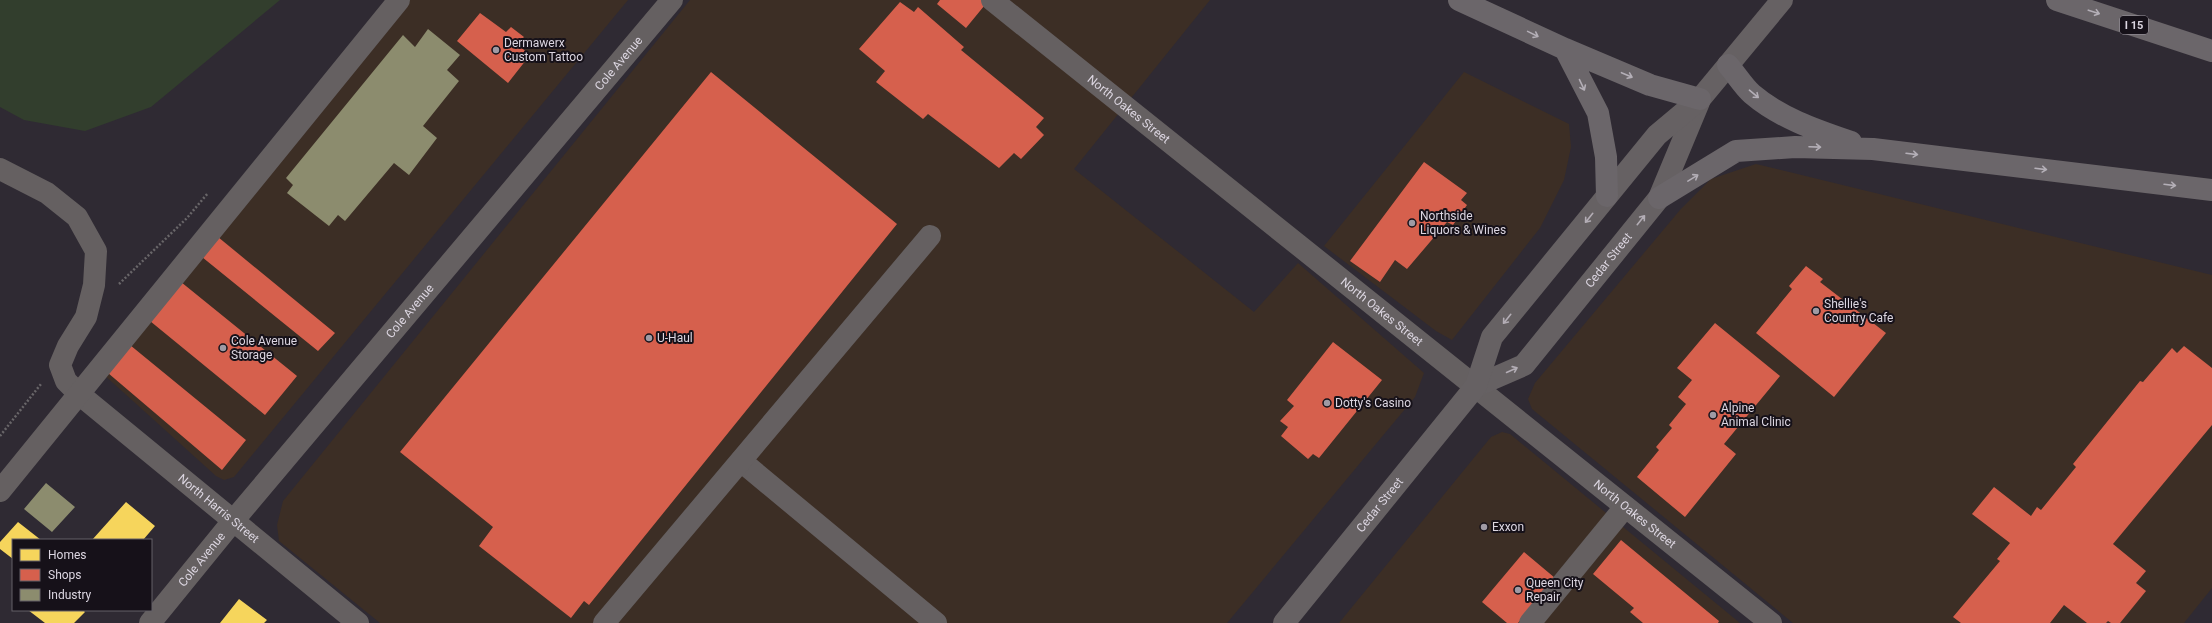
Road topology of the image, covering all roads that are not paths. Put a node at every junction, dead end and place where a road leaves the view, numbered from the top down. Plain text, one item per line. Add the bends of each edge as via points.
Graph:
1 (399, 0) edge
2 (672, 0) edge
3 (992, 0) edge
4 (1459, 0) edge
5 (1782, 0) edge
6 (2057, 0) edge
7 (1565, 49) junction
8 (2212, 51) edge
9 (1728, 65) junction
10 (1700, 99) junction
11 (1873, 149) junction
12 (0, 169) edge
13 (2212, 190) edge
14 (1607, 196) junction
15 (1659, 198) junction
16 (930, 236) dead end
17 (1476, 386) junction
18 (79, 394) junction
19 (741, 461) junction
20 (0, 491) edge
21 (1625, 507) junction
22 (233, 521) junction
23 (150, 623) edge
24 (358, 623) edge
25 (604, 623) edge
26 (936, 623) edge
27 (1284, 623) edge
28 (1530, 623) edge
29 (1771, 623) edge

1 - 18 street
2 - 22 street, Cole Avenue
3 - 17 street, North Oakes Street
4 -> 7 highway
5 - 9 main road, Cedar Street
6 -> 8 highway, I 15
7 -> 10 highway via 1650,85
7 -> 14 highway via 1598,113 1606,157
9 - 10 main road, Cedar Street
9 -> 11 highway via 1751,93 1779,112 1808,128
10 - 14 main road, Cedar Street via 1657,135
10 - 15 main road, Cedar Street
11 -> 13 highway
15 -> 11 highway via 1736,151 1795,147
12 - 18 street, North Harris Street via 47,193 77,217 96,251 94,285 86,317 68,346 60,365 66,380
14 -> 17 main road, Cedar Street via 1492,337
17 -> 15 main road, Cedar Street via 1524,364
16 - 19 street
17 - 21 street, North Oakes Street
17 - 27 main road, Cedar Street
18 - 20 street
18 - 22 street, North Harris Street
19 - 25 street
19 - 26 street
21 - 28 street
21 - 29 street, North Oakes Street
22 - 23 street, Cole Avenue
22 - 24 street, North Harris Street

